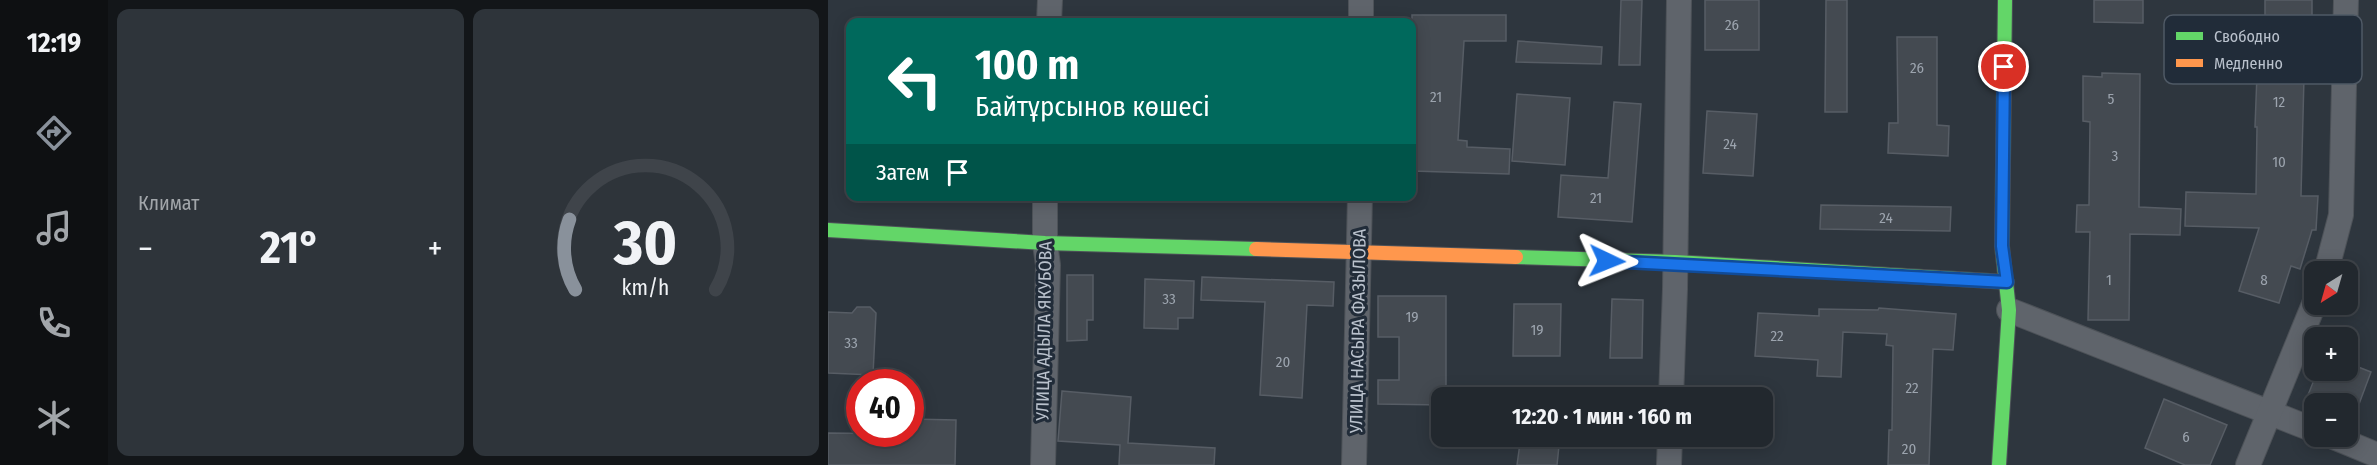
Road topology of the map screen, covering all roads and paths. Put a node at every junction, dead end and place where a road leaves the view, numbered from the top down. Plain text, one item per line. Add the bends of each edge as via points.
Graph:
1 (1050, 0) edge
2 (1361, 0) edge
3 (1679, 0) edge
4 (2004, 0) edge
5 (2346, 0) edge
6 (2346, 15) edge
7 (1049, 18) edge
8 (1360, 18) edge
9 (2344, 84) edge
10 (1045, 201) edge
11 (1360, 201) edge
12 (828, 230) edge
13 (1045, 243) junction
14 (1358, 254) junction
15 (2329, 261) edge
16 (1675, 262) junction
17 (2007, 282) junction
18 (2009, 310) junction
19 (2309, 315) edge
20 (1671, 387) edge
21 (2269, 412) junction
22 (2304, 426) edge
23 (1670, 447) edge
24 (2358, 447) edge
25 (2377, 455) edge
26 (1043, 465) edge
27 (1354, 465) edge
28 (1669, 465) edge
29 (1999, 465) edge
30 (2248, 465) edge

1 - 7 street
2 - 8 street
3 - 16 street
4 - 17 street via 2002,246
5 - 6 street
9 - 15 street via 2341,215
10 - 13 street, УЛИЦА АДЫЛА ЯКУБОВА
11 - 14 street, УЛИЦА НАСЫРА ФАЗЫЛОВА
12 - 13 street
13 - 14 street
13 - 26 street, УЛИЦА АДЫЛА ЯКУБОВА via 1048,265
14 - 16 street
14 - 27 street, УЛИЦА НАСЫРА ФАЗЫЛОВА
16 - 17 street
16 - 20 street
17 - 18 street
18 - 21 street
18 - 29 street
19 - 21 street
21 - 22 street
21 - 30 street
23 - 28 street
24 - 25 street

